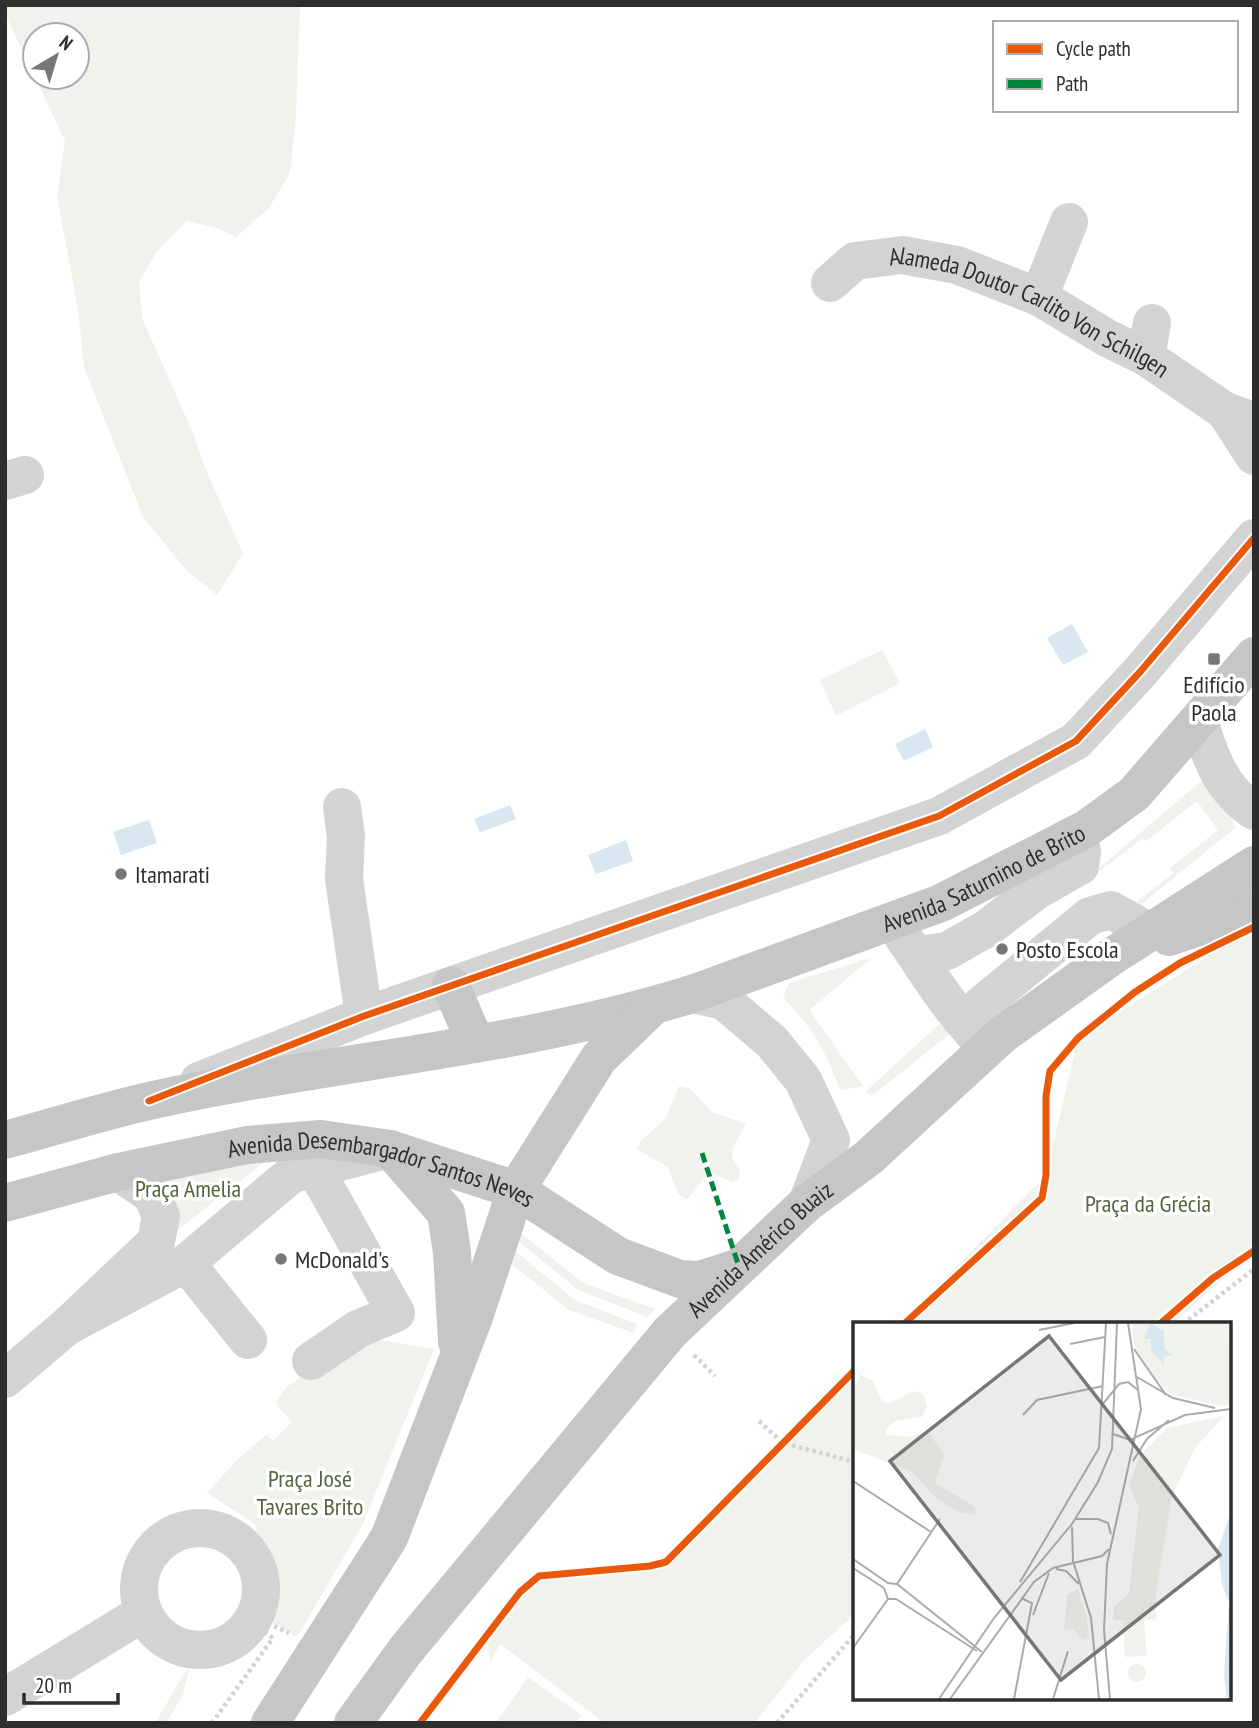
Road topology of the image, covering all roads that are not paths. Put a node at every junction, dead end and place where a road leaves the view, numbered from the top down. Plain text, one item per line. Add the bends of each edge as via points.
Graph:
1 (1069, 222) dead end
2 (830, 283) dead end
3 (1039, 297) junction
4 (1240, 416) edge
5 (1254, 456) edge
6 (1254, 538) edge
7 (1254, 656) edge
8 (1199, 720) junction
9 (342, 807) dead end
10 (1254, 811) edge
11 (1077, 834) junction
12 (1254, 865) edge
13 (1254, 908) edge
14 (892, 921) junction
15 (1150, 932) junction
16 (916, 955) junction
17 (1111, 957) junction
18 (451, 986) junction
19 (692, 994) junction
20 (652, 1007) junction
21 (364, 1016) junction
22 (981, 1039) junction
23 (476, 1044) junction
24 (149, 1101) junction
25 (5, 1140) edge
26 (390, 1149) junction
27 (314, 1167) junction
28 (118, 1172) junction
29 (516, 1190) junction
30 (5, 1203) edge
31 (807, 1203) junction
32 (186, 1263) junction
33 (739, 1267) junction
34 (66, 1327) junction
35 (248, 1340) dead end
36 (457, 1359) junction
37 (311, 1361) dead end
38 (5, 1379) edge
39 (147, 1628) road end
40 (5, 1697) edge
41 (270, 1723) edge
42 (353, 1723) edge

1 - 3 street
2 - 3 street, Alameda Doutor Carlito Von Schilgen via 855,261 902,255 957,265
3 - 4 street, Alameda Doutor Carlito Von Schilgen via 1107,338 1149,340
4 - 5 street, Alameda Doutor Carlito Von Schilgen
6 - 18 street via 1076,741 939,816
7 - 8 main road, Avenida Saturnino de Brito
8 - 10 street via 1221,779
8 - 11 main road, Avenida Saturnino de Brito via 1134,794
9 - 21 street via 344,879
11 - 14 main road, Avenida Saturnino de Brito via 941,903
11 - 16 street via 1080,866 947,951
12 - 15 main road, Avenida Américo Buaiz
13 - 17 main road
14 - 16 street
14 - 19 main road, Avenida Saturnino de Brito
15 - 17 main road, Avenida Américo Buaiz
15 - 22 street via 1111,909 1090,916 980,1006
16 - 22 street via 941,994
17 - 22 main road, Avenida Américo Buaiz via 1002,1035
18 - 21 street
18 - 23 main road
19 - 20 main road, Avenida Saturnino de Brito
19 - 31 street via 724,1001 772,1042 803,1080 831,1140
20 - 23 main road
20 - 29 main road via 598,1058
21 - 24 street
22 - 31 main road, Avenida Américo Buaiz via 868,1158
23 - 24 main road
24 - 25 main road
26 - 27 street
26 - 28 main road, Avenida Desembargador Santos Neves via 321,1139 247,1145
26 - 29 main road, Avenida Desembargador Santos Neves
26 - 36 main road via 446,1213
27 - 32 street via 292,1174
27 - 37 street via 396,1313 358,1329
28 - 30 main road, Avenida Desembargador Santos Neves
28 - 34 street via 152,1195 161,1216 156,1242
29 - 33 main road, Avenida Desembargador Santos Neves via 618,1256 680,1279 699,1280
29 - 36 main road
31 - 33 main road, Avenida Américo Buaiz
32 - 34 street
32 - 35 street
33 - 42 main road, Avenida Américo Buaiz via 670,1332 405,1651
34 - 38 street
36 - 41 main road via 389,1538
39 - 40 street

